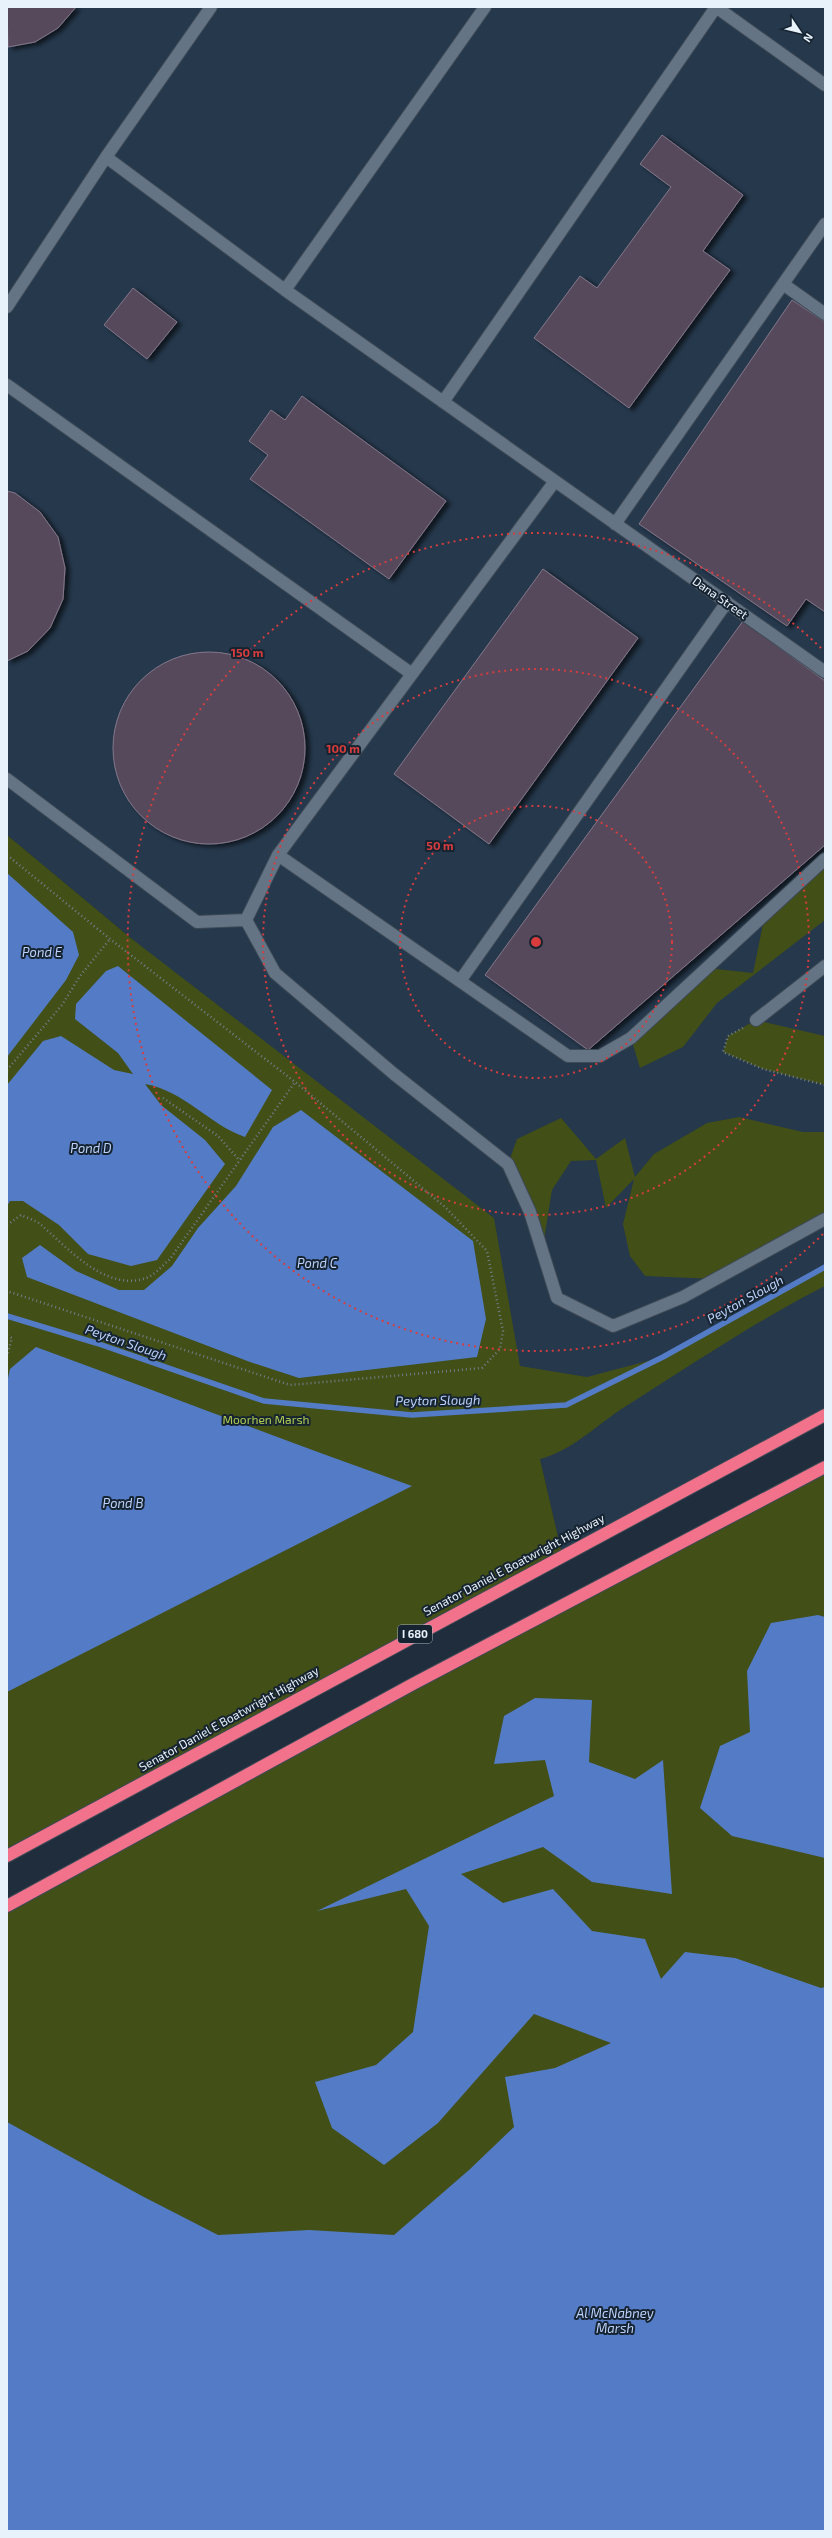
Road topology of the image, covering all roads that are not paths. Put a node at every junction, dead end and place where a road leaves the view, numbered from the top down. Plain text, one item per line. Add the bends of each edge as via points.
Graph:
1 (211, 7) edge
2 (485, 7) edge
3 (716, 7) edge
4 (825, 85) edge
5 (106, 157) junction
6 (825, 224) edge
7 (783, 284) junction
8 (285, 290) junction
9 (7, 307) edge
10 (825, 314) edge
11 (7, 385) edge
12 (443, 402) junction
13 (555, 481) junction
14 (615, 524) junction
15 (727, 602) junction
16 (825, 672) edge
17 (412, 674) junction
18 (7, 779) edge
19 (278, 855) junction
20 (825, 859) edge
21 (246, 920) junction
22 (825, 966) edge
23 (460, 981) junction
24 (756, 1020) road end
25 (825, 1219) edge
26 (825, 1415) edge
27 (825, 1467) edge
28 (7, 1856) edge
29 (7, 1906) edge

1 - 5 street
2 - 8 street
3 - 4 street
3 - 12 street
5 - 8 street, Dana Street
5 - 9 street
6 - 7 street
7 - 10 street
7 - 14 street
8 - 12 street, Dana Street
11 - 17 street
12 - 13 street, Dana Street
13 - 14 street, Dana Street
13 - 17 street
14 - 15 street, Dana Street
15 - 16 street, Dana Street
15 - 23 street
17 - 19 street
18 - 21 street via 197,922
19 - 21 street
19 - 23 street
20 - 23 street via 631,1038 600,1056 568,1056
21 - 25 street via 275,973 394,1074 508,1164 530,1212 557,1298 613,1326 683,1297
22 - 24 street
26 - 28 highway, Senator Daniel E Boatwright Highway / I 680
27 - 29 highway via 413,1684

